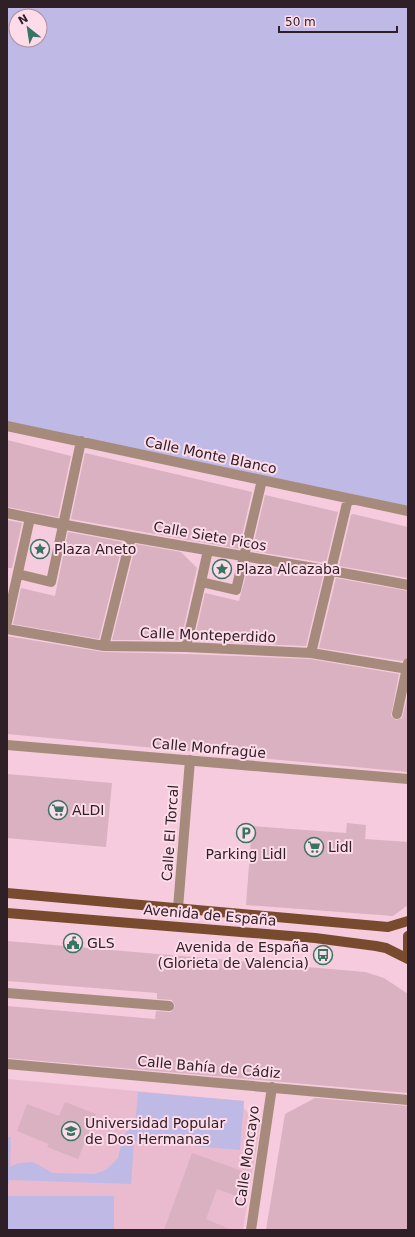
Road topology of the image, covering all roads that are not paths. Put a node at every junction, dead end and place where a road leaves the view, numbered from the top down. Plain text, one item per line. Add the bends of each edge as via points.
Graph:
1 (7, 426) edge
2 (81, 441) junction
3 (262, 480) junction
4 (348, 499) junction
5 (408, 511) edge
6 (7, 513) edge
7 (30, 518) junction
8 (62, 525) junction
9 (131, 537) junction
10 (208, 550) junction
11 (243, 556) junction
12 (331, 570) junction
13 (18, 574) junction
14 (201, 582) junction
15 (408, 585) edge
16 (7, 622) edge
17 (7, 630) edge
18 (104, 646) junction
19 (186, 647) junction
20 (311, 653) junction
21 (408, 667) edge
22 (397, 714) dead end
23 (7, 745) edge
24 (190, 760) junction
25 (408, 779) edge
26 (7, 893) edge
27 (178, 908) junction
28 (7, 913) edge
29 (408, 921) edge
30 (408, 936) edge
31 (408, 953) edge
32 (408, 960) edge
33 (7, 994) edge
34 (170, 1006) dead end
35 (7, 1064) edge
36 (272, 1087) junction
37 (408, 1100) edge
38 (251, 1230) edge

1 - 2 street, Calle Monte Blanco
2 - 3 street, Calle Monte Blanco
2 - 8 street
3 - 4 street, Calle Monte Blanco
3 - 11 street
4 - 5 street, Calle Monte Blanco
4 - 12 street
6 - 7 street, Calle Siete Picos
7 - 8 street, Calle Siete Picos
7 - 13 street
8 - 9 street, Calle Siete Picos
8 - 13 street via 51,582
9 - 10 street, Calle Siete Picos
9 - 18 street
10 - 11 street, Calle Siete Picos
10 - 14 street
11 - 12 street, Calle Siete Picos
11 - 14 street via 236,590
12 - 15 street, Calle Siete Picos
12 - 20 street
13 - 16 street
14 - 19 street
17 - 18 street, Calle Monteperdido
18 - 19 street, Calle Monteperdido
19 - 20 street, Calle Monteperdido
20 - 21 street, Calle Monteperdido
21 - 22 street
23 - 24 street, Calle Monfragüe
24 - 25 street, Calle Monfragüe
24 - 27 street, Calle El Torcal
26 - 27 main road, Avenida de España
27 - 29 main road, Avenida de España via 388,927
28 - 32 main road, Avenida de España via 315,938 386,948
30 - 31 main road
33 - 34 street
35 - 36 street, Calle Bahía de Cádiz
36 - 37 street, Calle Bahía de Cádiz
36 - 38 street, Calle Moncayo

